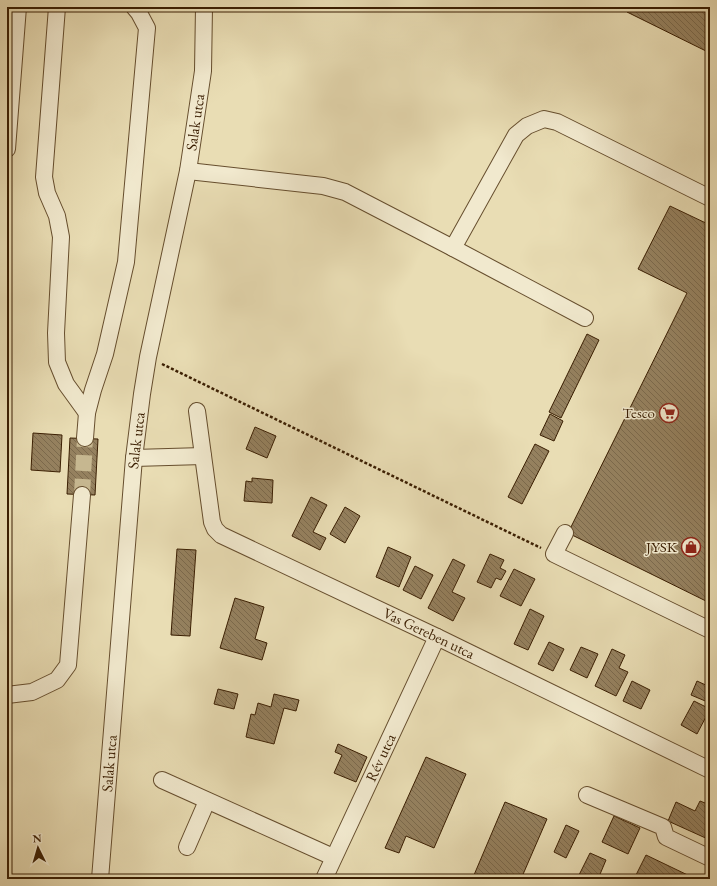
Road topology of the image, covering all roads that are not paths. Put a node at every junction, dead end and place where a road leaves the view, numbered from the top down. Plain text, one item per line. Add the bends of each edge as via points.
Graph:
1 (18, 7) edge
2 (57, 7) edge
3 (134, 7) edge
4 (204, 7) edge
5 (7, 149) edge
6 (188, 171) junction
7 (710, 198) edge
8 (453, 248) junction
9 (586, 318) dead end
10 (197, 411) dead end
11 (87, 413) junction
12 (85, 438) tunnel mouth
13 (203, 456) junction
14 (134, 458) junction
15 (82, 495) tunnel mouth
16 (565, 532) dead end
17 (710, 630) edge
18 (437, 637) junction
19 (7, 696) edge
20 (710, 770) edge
21 (162, 780) dead end
22 (587, 795) dead end
23 (207, 801) junction
24 (187, 847) dead end
25 (333, 857) junction
26 (710, 858) edge
27 (100, 879) edge
28 (324, 879) edge

1 - 5 street
2 - 11 street via 44,177 61,237 57,362 66,384
3 - 11 street via 147,28 126,262 105,354
4 - 6 street, Salak utca via 203,71
6 - 8 street via 323,186 345,192
6 - 14 street, Salak utca via 148,357
7 - 8 street via 557,122 544,119 516,134
8 - 9 street
10 - 13 street, Vas Gereben utca
11 - 12 street
13 - 14 street
13 - 18 street, Vas Gereben utca via 212,522 221,535
14 - 27 street, Salak utca
15 - 19 street via 68,665 58,680 32,692
16 - 17 street via 554,554
18 - 20 street, Vas Gereben utca
18 - 25 street, Rév utca
21 - 23 street
22 - 26 street via 663,827 666,837
23 - 24 street
23 - 25 street
25 - 28 street, Rév utca

